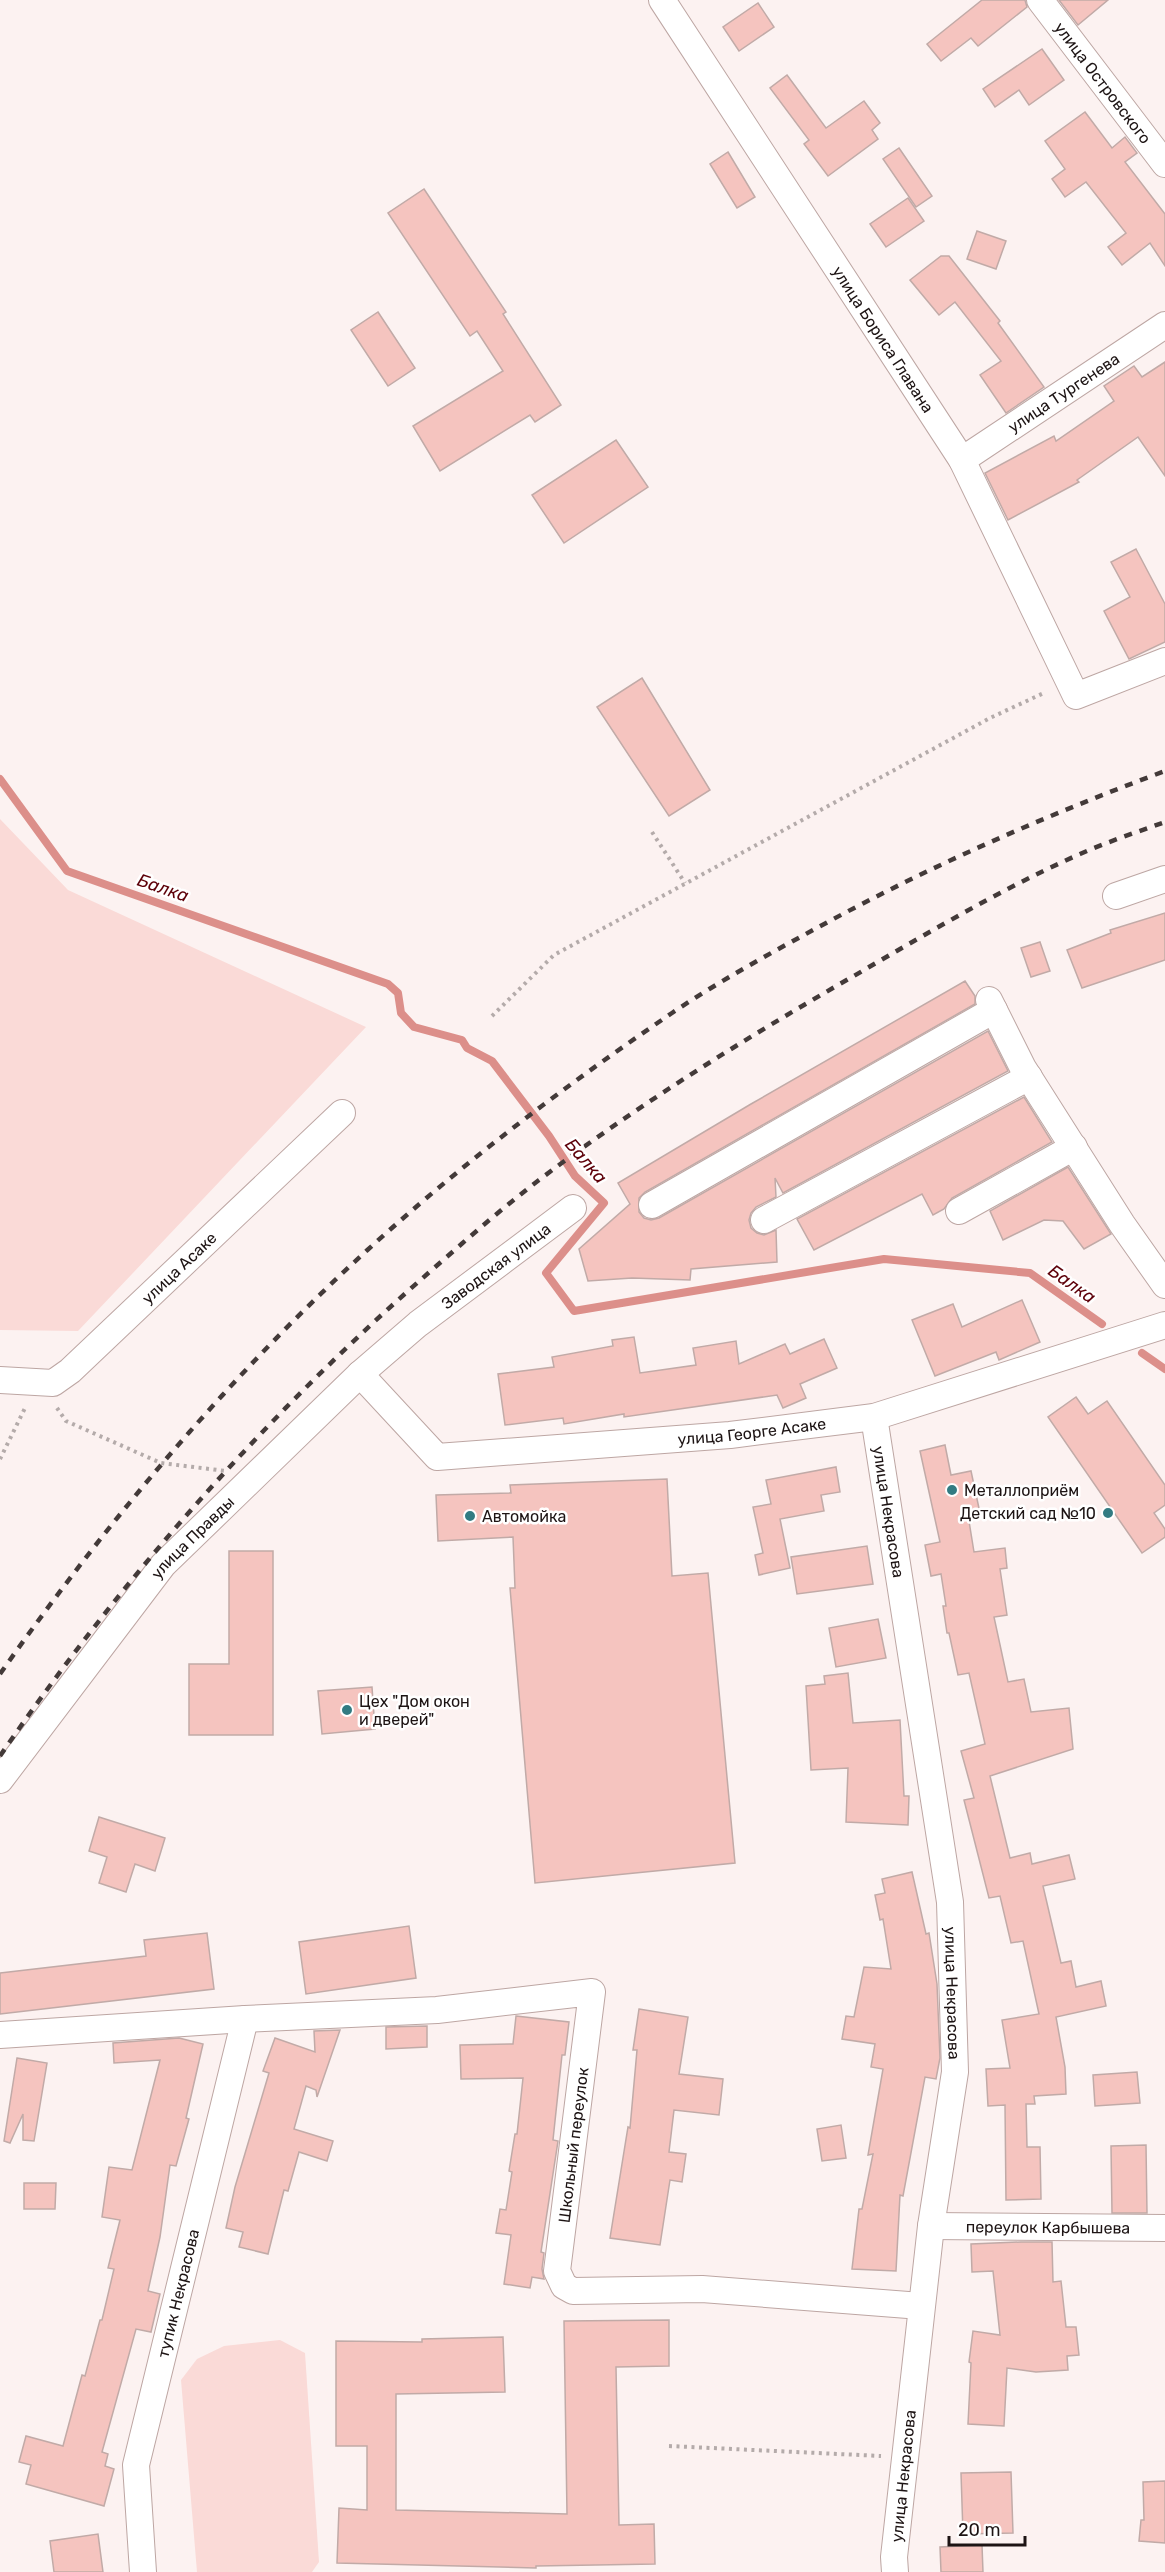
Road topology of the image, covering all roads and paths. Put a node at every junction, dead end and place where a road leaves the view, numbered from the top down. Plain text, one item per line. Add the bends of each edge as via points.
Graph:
1 (662, 0) edge
2 (1040, 0) edge
3 (1165, 164) edge
4 (1165, 326) edge
5 (962, 460) junction
6 (1165, 661) edge
7 (1072, 689) junction
8 (652, 832) dead end
9 (1165, 879) edge
10 (685, 883) junction
11 (1116, 896) dead end
12 (492, 1016) dead end
13 (1029, 1077) junction
14 (342, 1113) dead end
15 (1074, 1147) junction
16 (652, 1205) dead end
17 (573, 1208) dead end
18 (959, 1211) dead end
19 (764, 1220) dead end
20 (1165, 1285) edge
21 (418, 1324) joint
22 (1165, 1325) edge
23 (360, 1374) junction
24 (0, 1380) edge
25 (38, 1383) junction
26 (874, 1418) junction
27 (66, 1421) dead end
28 (0, 1459) edge
29 (256, 1475) junction
30 (0, 1780) edge
31 (244, 2019) junction
32 (0, 2035) edge
33 (931, 2226) junction
34 (1165, 2228) edge
35 (921, 2306) junction
36 (669, 2446) dead end
37 (906, 2457) junction
38 (143, 2572) edge
39 (895, 2572) edge

1 - 5 street, улица Бориса Главана
2 - 3 street, улица Островского
4 - 5 street, улица Тургенева
5 - 7 street, улица Бориса Главана
6 - 7 street
7 - 10 path via 990,717
8 - 10 path
9 - 11 street
10 - 12 path via 554,954
13 - 15 street
13 - 16 street via 991,1005
13 - 19 street
14 - 25 street, улица Асаке via 70,1371 53,1383
15 - 18 street
15 - 20 street
17 - 21 street, Заводская улица
21 - 23 street, улица Правды
22 - 26 street, улица Георге Асаке
23 - 26 street, улица Георге Асаке via 437,1457 730,1435
23 - 29 street, улица Правды
24 - 25 street, улица Асаке
25 - 28 path
26 - 33 street, улица Некрасова via 950,1902 955,2072
27 - 29 path via 161,1463
29 - 30 street, улица Правды via 163,1565
31 - 32 street
31 - 35 street, Школьный переулок via 437,2010 592,1992 557,2271 564,2286 573,2291 702,2289
31 - 38 street, тупик Некрасова via 136,2465
33 - 34 street, переулок Карбышева
33 - 35 street, улица Некрасова
35 - 37 street, улица Некрасова
36 - 37 path
37 - 39 street, улица Некрасова

